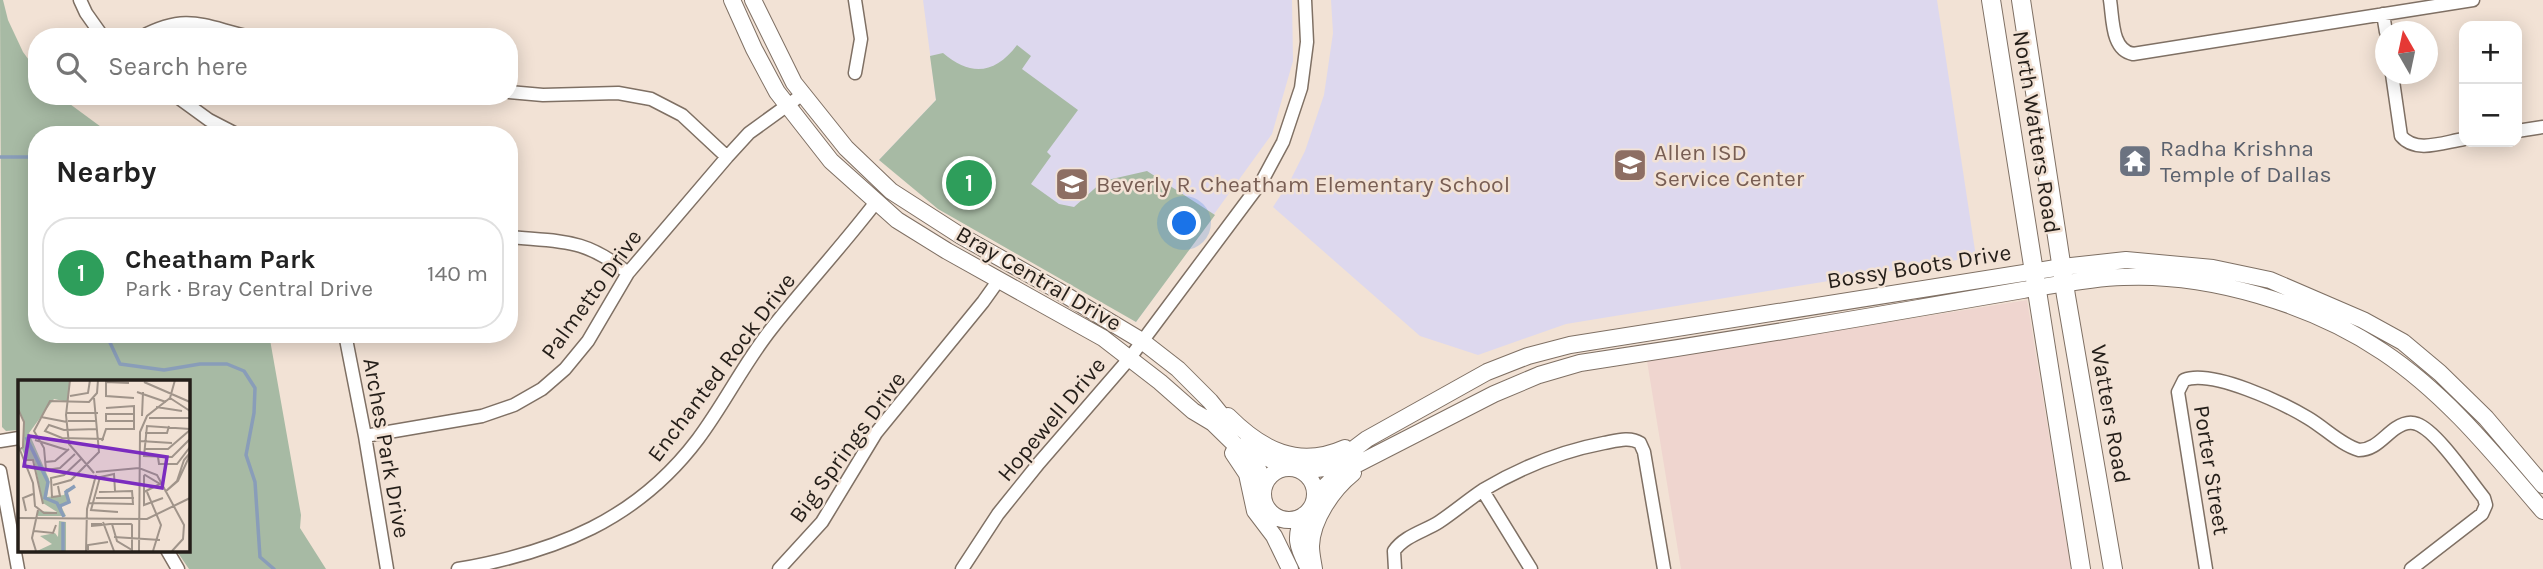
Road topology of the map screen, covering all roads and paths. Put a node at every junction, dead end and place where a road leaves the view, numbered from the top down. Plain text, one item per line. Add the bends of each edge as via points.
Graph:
1 (80, 0) edge
2 (732, 0) edge
3 (753, 0) edge
4 (855, 0) edge
5 (1305, 0) edge
6 (1991, 0) edge
7 (2021, 0) edge
8 (2110, 0) edge
9 (2473, 0) edge
10 (2383, 14) junction
11 (2384, 21) edge
12 (96, 28) edge
13 (161, 28) edge
14 (218, 28) edge
15 (855, 73) dead end
16 (2394, 84) edge
17 (518, 93) edge
18 (803, 94) junction
19 (188, 105) edge
20 (788, 105) junction
21 (221, 126) edge
22 (2543, 127) edge
23 (2522, 130) edge
24 (2459, 140) edge
25 (726, 157) junction
26 (876, 202) junction
27 (518, 238) edge
28 (628, 273) junction
29 (2063, 275) junction
30 (2036, 279) junction
31 (998, 281) junction
32 (1142, 341) junction
33 (347, 343) edge
34 (1129, 359) junction
35 (2440, 373) junction
36 (2428, 386) junction
37 (1210, 401) junction
38 (1193, 411) junction
39 (365, 436) junction
40 (18, 438) edge
41 (1367, 439) junction
42 (0, 441) edge
43 (1376, 456) junction
44 (1286, 468) junction
45 (0, 471) edge
46 (1303, 471) junction
47 (1265, 484) junction
48 (2543, 485) edge
49 (1483, 491) junction
50 (1315, 496) junction
51 (2543, 511) edge
52 (1304, 514) junction
53 (1276, 516) junction
54 (168, 552) edge
55 (18, 569) edge
56 (178, 569) edge
57 (387, 569) edge
58 (458, 569) edge
59 (779, 569) edge
60 (962, 569) edge
61 (1292, 569) edge
62 (1312, 569) edge
63 (1395, 569) edge
64 (1531, 569) edge
65 (1664, 569) edge
66 (2081, 569) edge
67 (2113, 569) edge
68 (2206, 569) edge
69 (2411, 569) edge

1 - 12 street
2 - 20 street, Bray Central Drive via 777,92
3 - 18 street, Bray Central Drive
4 - 15 street via 861,38
5 - 32 street, Hopewell Drive via 1307,42 1301,88 1283,142 1262,181
6 - 30 main road, North Watters Road
7 - 29 main road, North Watters Road
8 - 10 street via 2117,42 2123,51 2133,54
9 - 10 street
10 - 11 street
13 - 14 street via 196,22
16 - 24 street via 2402,136 2410,144 2421,147
17 - 25 street via 618,93 651,99 682,115
18 - 20 street, Palmetto Drive
18 - 32 street, Bray Central Drive via 846,148 891,191
19 - 21 street
20 - 25 street, Palmetto Drive via 749,133
20 - 26 street, Bray Central Drive via 831,160
22 - 23 street
25 - 28 street, Palmetto Drive
26 - 31 street, Bray Central Drive via 897,220
26 - 58 street, Enchanted Rock Drive via 771,330 677,465 649,491 569,540 516,558
27 - 28 street via 568,241 599,252
28 - 39 street, Palmetto Drive via 588,341 542,389 482,416
29 - 30 street, Bossy Boots Drive
29 - 35 street, Bossy Boots Drive via 2126,260 2213,268 2270,280 2373,325 2403,342
29 - 36 street, Bossy Boots Drive via 2223,285 2333,324 2382,351
29 - 67 main road, Watters Road
30 - 41 street, Bossy Boots Drive via 1570,345 1487,372
30 - 43 street, Bossy Boots Drive via 1580,363 1514,385
30 - 66 main road
31 - 34 street, Bray Central Drive via 1103,338
31 - 59 street, Big Springs Drive via 876,433 822,522
32 - 34 street, Hopewell Drive
32 - 37 street, Bray Central Drive
33 - 39 street, Arches Park Drive
34 - 38 street, Bray Central Drive
34 - 60 street, Hopewell Drive via 998,514
35 - 36 street
35 - 48 street, Bossy Boots Drive
36 - 51 street, Bossy Boots Drive
37 - 41 street via 1253,437 1295,457 1322,457
37 - 44 street, Bray Central Drive via 1249,446
38 - 47 street, Bray Central Drive via 1213,423 1253,461
38 - 61 street via 1241,463 1255,511
39 - 57 street, Arches Park Drive
40 - 42 street
41 - 46 street, Bossy Boots Drive via 1330,467
43 - 50 street, Bossy Boots Drive via 1338,474
43 - 62 street via 1347,478 1325,506 1311,542
44 - 46 street
44 - 47 street
45 - 55 street
46 - 50 street
47 - 53 street via 1265,504
49 - 63 street via 1402,542 1394,551
49 - 64 street
49 - 65 street via 1525,468 1583,448 1631,439 1640,443 1644,452
50 - 52 street
52 - 53 street via 1288,520
52 - 62 street via 1297,539
53 - 61 street via 1286,537
54 - 56 street
68 - 69 street, Porter Street via 2178,392 2184,380 2197,377 2246,389 2292,409 2354,448 2373,447 2399,426 2411,423 2424,428 2486,505 2482,514

